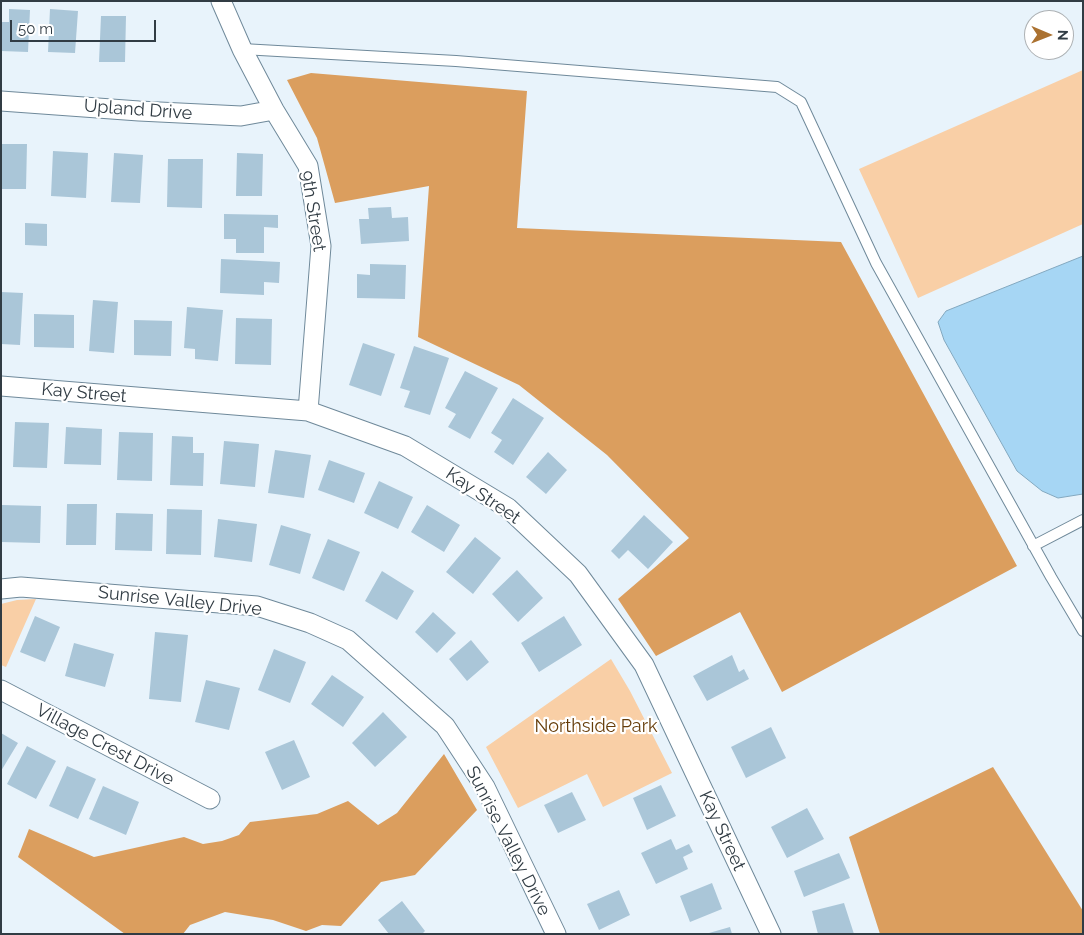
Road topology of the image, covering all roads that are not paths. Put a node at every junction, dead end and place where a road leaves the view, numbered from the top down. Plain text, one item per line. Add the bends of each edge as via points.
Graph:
1 (221, 1) edge
2 (242, 49) junction
3 (1, 100) edge
4 (274, 110) junction
5 (1, 386) edge
6 (308, 411) junction
7 (1083, 520) edge
8 (1033, 546) junction
9 (1, 589) edge
10 (1083, 631) edge
11 (1, 690) edge
12 (210, 799) dead end
13 (556, 934) edge
14 (771, 934) edge

1 - 2 street, 9th Street
2 - 4 street, 9th Street
2 - 8 lane via 456,61 777,87 801,102 876,264
3 - 4 street, Upland Drive via 241,116
4 - 6 street, 9th Street via 308,166 321,246
5 - 6 street, Kay Street
6 - 14 street, Kay Street via 406,446 508,508 578,574 644,665
7 - 8 lane
8 - 10 lane
9 - 13 street, Sunrise Valley Drive via 21,587 257,606 310,623 348,640 445,726 485,787
11 - 12 street, Village Crest Drive

